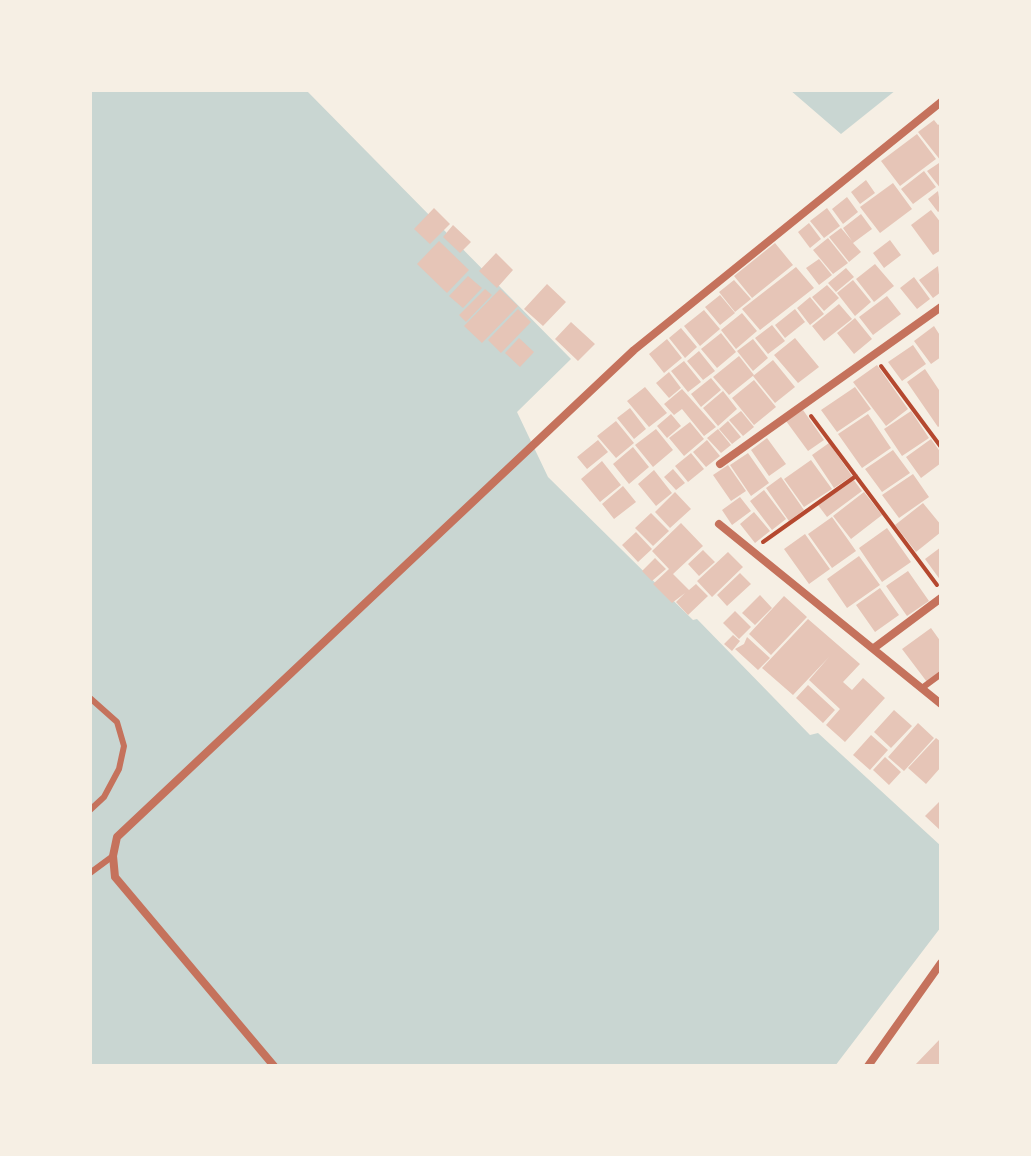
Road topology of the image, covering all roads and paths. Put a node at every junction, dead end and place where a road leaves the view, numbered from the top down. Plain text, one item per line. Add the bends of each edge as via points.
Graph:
1 (941, 102) edge
2 (941, 307) edge
3 (873, 354) junction
4 (803, 405) junction
5 (941, 447) edge
6 (720, 464) dead end
7 (856, 476) junction
8 (719, 524) dead end
9 (751, 550) junction
10 (941, 591) edge
11 (941, 598) edge
12 (874, 648) junction
13 (941, 674) edge
14 (922, 688) junction
15 (90, 698) edge
16 (941, 704) edge
17 (90, 810) edge
18 (113, 856) junction
19 (90, 873) edge
20 (941, 963) edge
21 (274, 1066) edge
22 (868, 1066) edge

1 - 18 street via 634,350 117,837
2 - 3 street
3 - 4 street
3 - 5 path
4 - 6 street
4 - 7 path
7 - 9 path
7 - 10 path
8 - 9 street
9 - 12 street
11 - 12 street
12 - 14 street
13 - 14 lane
14 - 16 street
15 - 17 lane via 117,722 124,746 119,769
18 - 19 lane
18 - 21 street via 115,877
20 - 22 street

